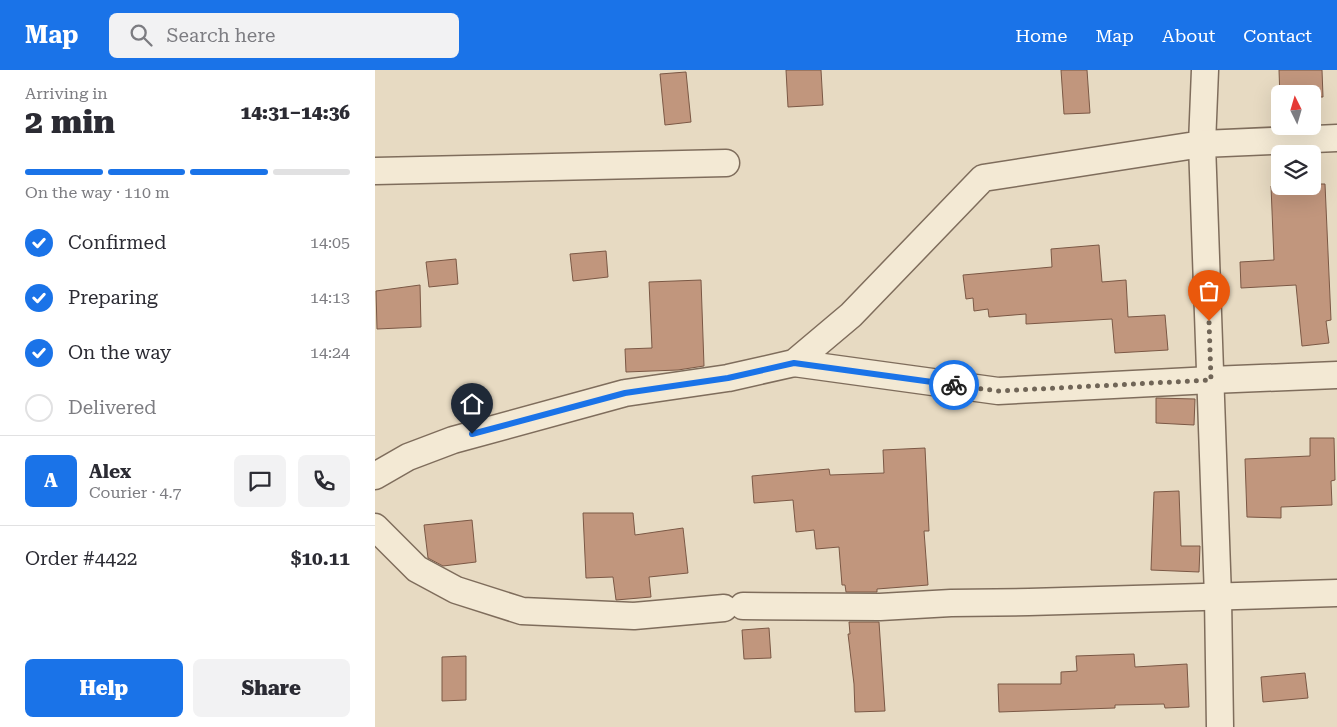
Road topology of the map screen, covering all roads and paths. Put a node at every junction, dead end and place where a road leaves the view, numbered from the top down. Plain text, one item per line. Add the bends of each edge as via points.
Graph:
1 (1205, 70) edge
2 (1337, 138) edge
3 (1202, 144) junction
4 (725, 163) dead end
5 (375, 171) edge
6 (794, 363) junction
7 (1337, 375) edge
8 (1211, 380) junction
9 (375, 476) edge
10 (375, 527) edge
11 (1337, 593) edge
12 (1218, 597) junction
13 (1221, 727) edge

1 - 3 street
2 - 3 street
3 - 6 street via 983,178 851,315
3 - 8 street
4 - 5 street
6 - 8 street via 998,391
6 - 9 street via 728,378 625,393 453,440 408,457
7 - 8 street
8 - 12 street
10 - 12 street via 417,569 456,590 522,611 633,616 733,607 880,607
11 - 12 street
12 - 13 street

